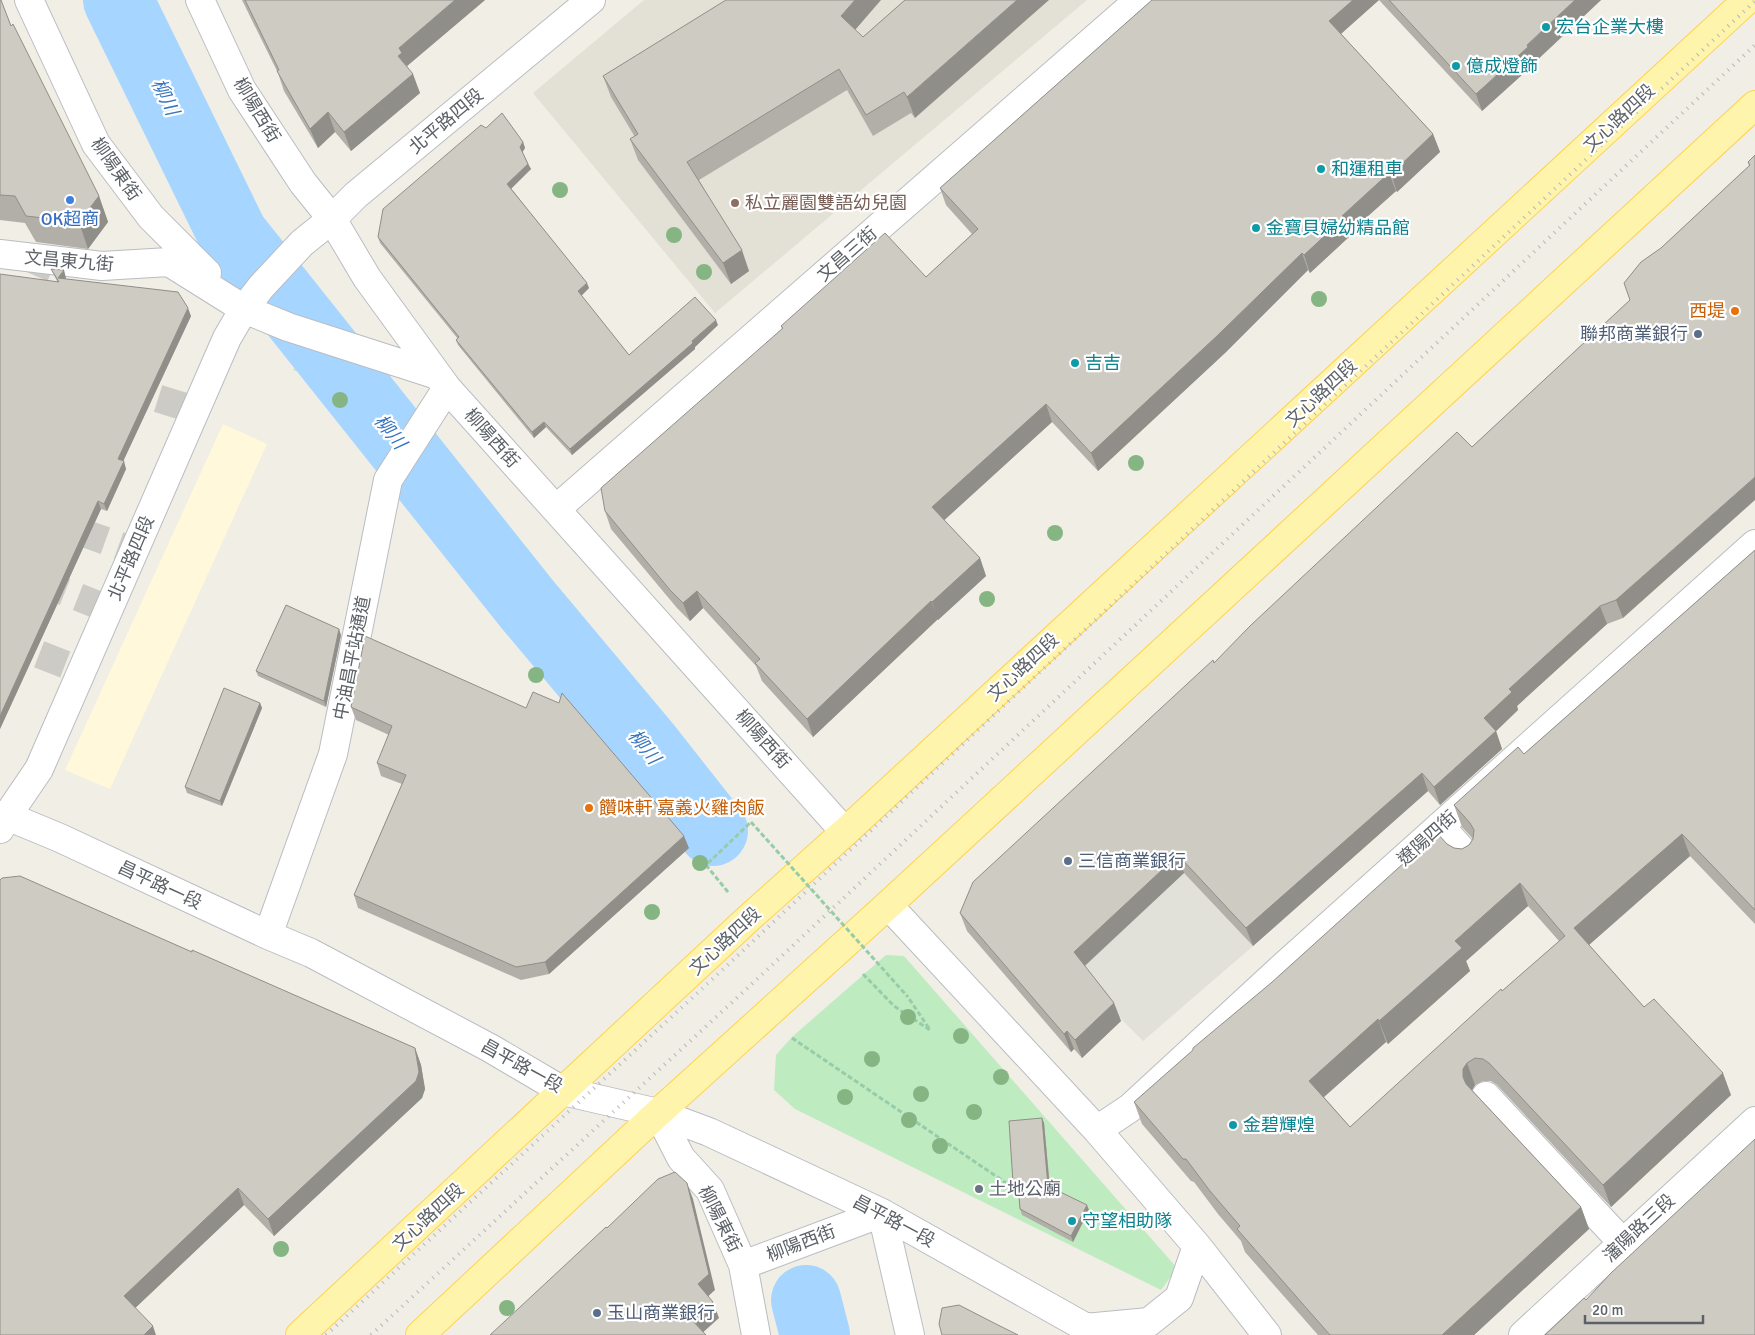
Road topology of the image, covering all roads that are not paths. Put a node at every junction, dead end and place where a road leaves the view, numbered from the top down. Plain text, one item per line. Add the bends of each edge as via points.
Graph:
1 (29, 0) edge
2 (200, 0) edge
3 (591, 0) edge
4 (1139, 0) edge
5 (1747, 0) edge
6 (1755, 105) edge
7 (332, 219) junction
8 (0, 254) edge
9 (244, 309) junction
10 (442, 382) junction
11 (556, 509) junction
12 (1755, 544) edge
13 (2, 820) edge
14 (1440, 826) junction
15 (845, 832) junction
16 (1467, 856) edge
17 (888, 904) junction
18 (268, 935) junction
19 (563, 1091) junction
20 (1486, 1096) edge
21 (658, 1113) junction
22 (1755, 1121) edge
23 (1097, 1130) junction
24 (882, 1213) junction
25 (1623, 1243) junction
26 (1197, 1246) junction
27 (743, 1265) junction
28 (1092, 1332) edge
29 (300, 1335) edge
30 (420, 1335) edge
31 (756, 1335) edge
32 (910, 1335) edge
33 (1267, 1335) edge
34 (1523, 1335) edge

1 - 9 street, 柳陽東街 via 96,144 151,217
2 - 7 street, 柳陽西街 via 242,90 303,182
3 - 7 street, 北平路四段 via 356,195
4 - 11 street, 文昌三街
5 - 15 main road, 文心路四段
6 - 17 main road
7 - 9 street, 北平路四段 via 302,243
7 - 10 street, 柳陽西街 via 367,278
8 - 9 street, 文昌東九街 via 102,266 169,262
9 - 10 street
9 - 13 street, 北平路四段 via 223,347 39,769
10 - 11 street, 柳陽西街
10 - 18 street, 中油昌平站通道 via 427,419 388,480 333,754
11 - 15 street, 柳陽西街
12 - 14 street, 遼陽四街
13 - 18 street, 昌平路一段 via 60,838
14 - 16 street
14 - 23 street, 遼陽四街 via 1130,1108
15 - 19 main road, 文心路四段
17 - 21 main road
17 - 23 street
18 - 19 street, 昌平路一段 via 328,962 490,1048
19 - 21 street, 昌平路一段
19 - 29 main road, 文心路四段
20 - 25 street
21 - 24 street, 昌平路一段 via 709,1132
21 - 27 street, 柳陽東街 via 681,1158 710,1190
21 - 30 main road
22 - 25 street, 瀋陽路三段
23 - 26 street
24 - 27 street, 柳陽西街
24 - 28 street, 昌平路一段
24 - 32 street
25 - 34 street, 瀋陽路三段
26 - 28 street via 1179,1298 1149,1322
26 - 33 street
27 - 31 street, 柳陽東街

